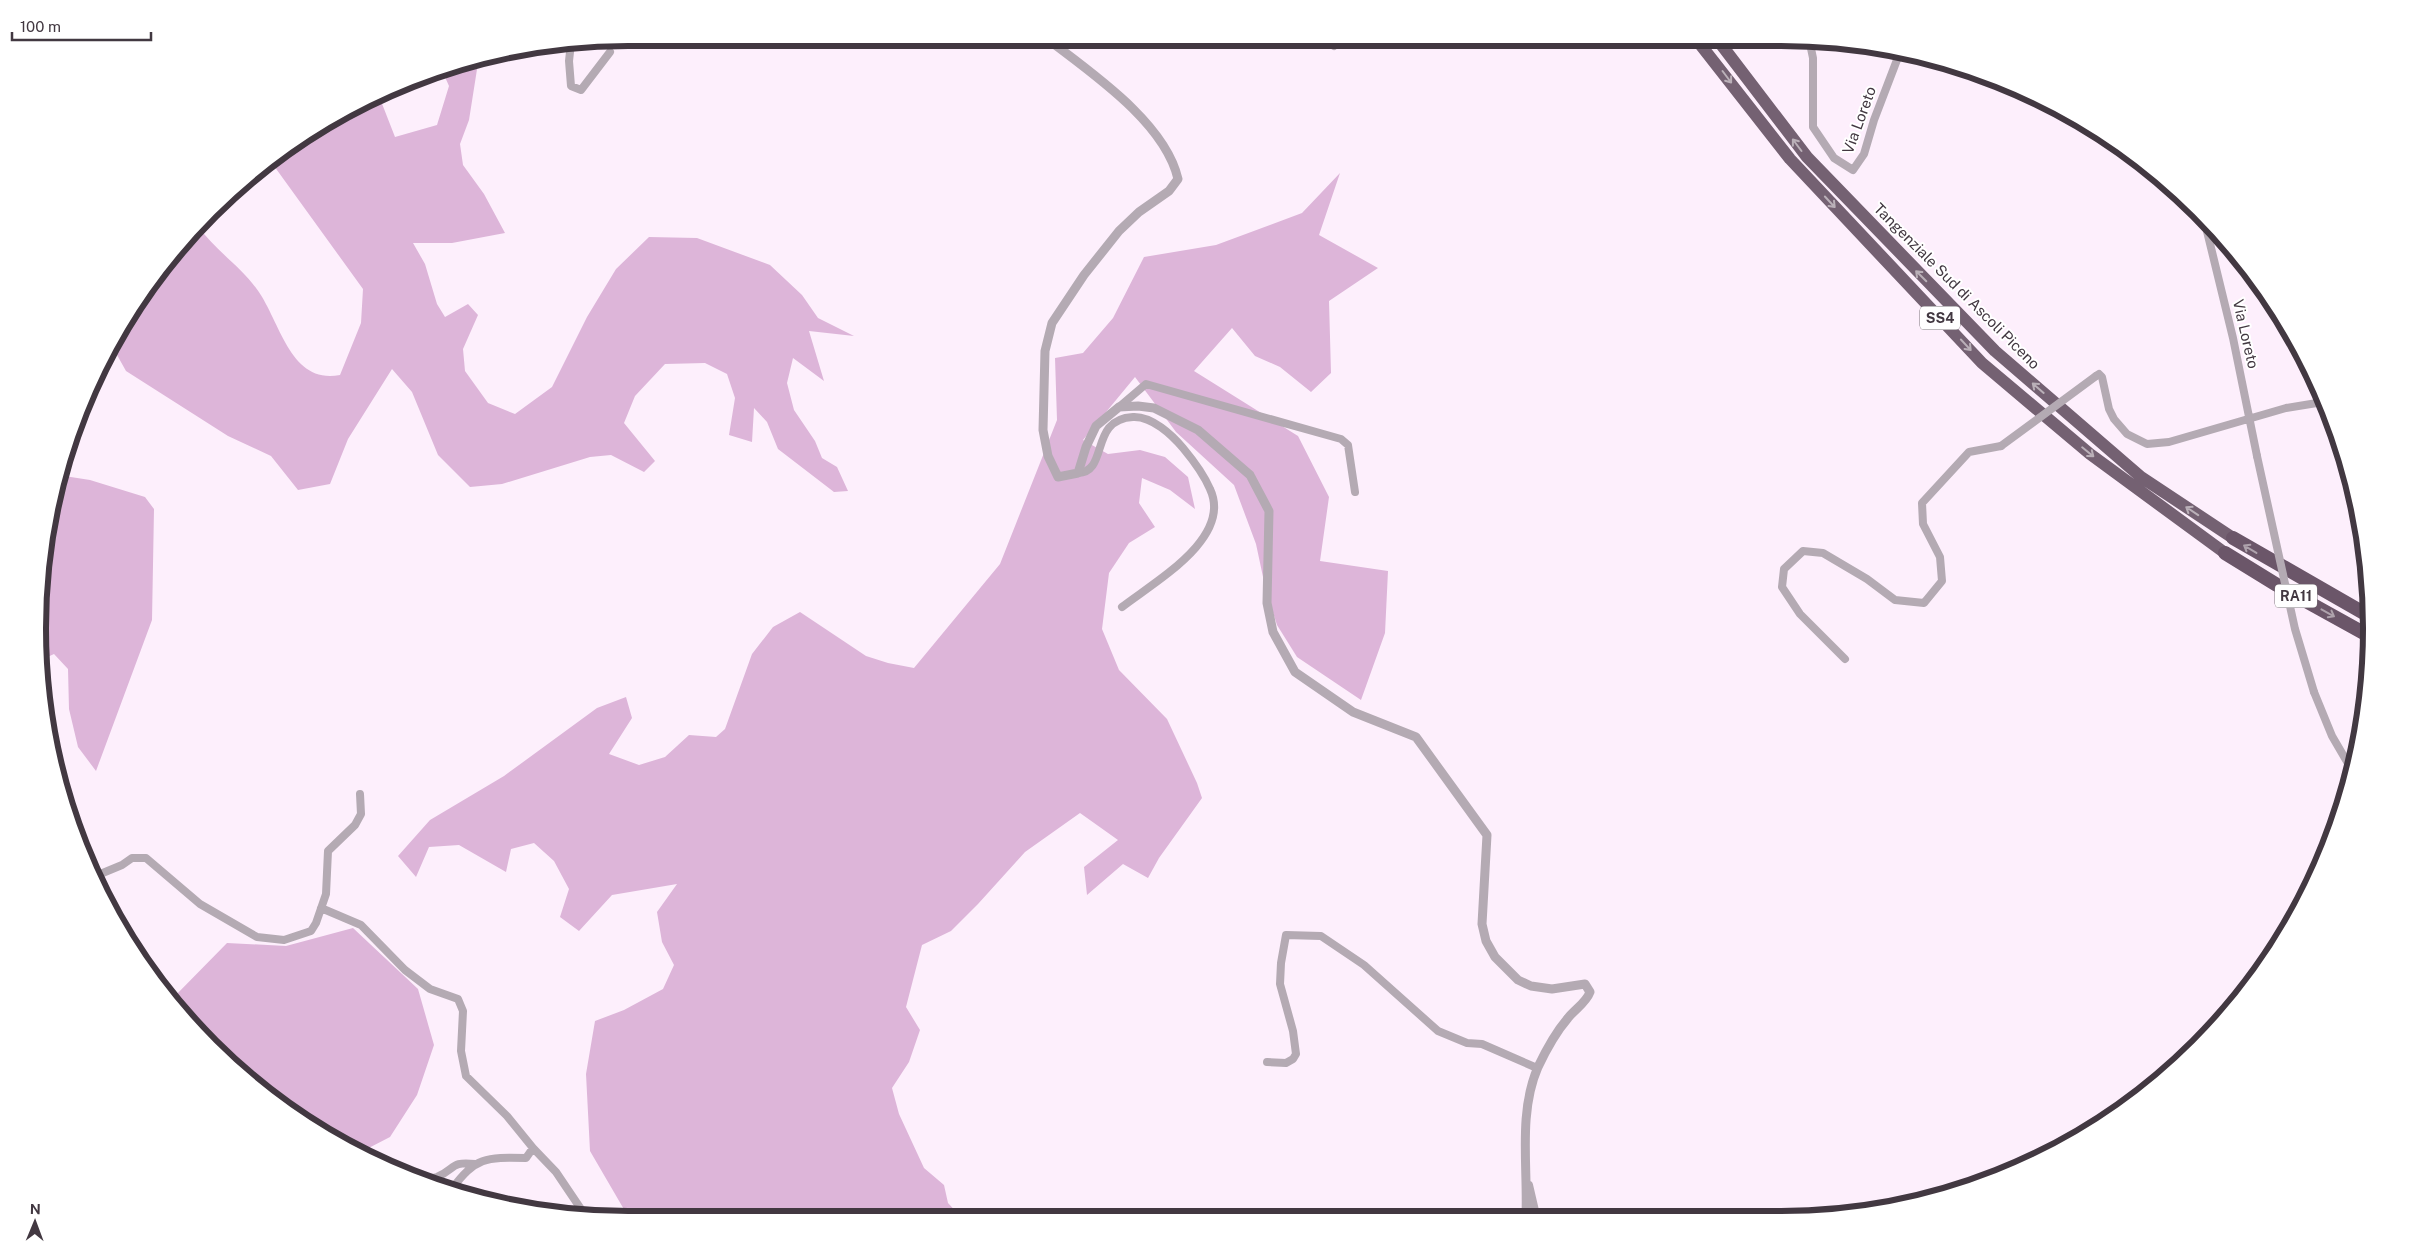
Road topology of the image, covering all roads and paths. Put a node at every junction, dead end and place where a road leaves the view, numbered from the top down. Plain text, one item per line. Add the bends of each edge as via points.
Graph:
1 (1056, 46) edge
2 (1701, 46) edge
3 (1723, 46) edge
4 (1811, 47) edge
5 (570, 49) edge
6 (610, 52) dead end
7 (1898, 58) edge
8 (2207, 233) edge
9 (2317, 403) edge
10 (1119, 407) junction
11 (2250, 418) junction
12 (1078, 473) junction
13 (1355, 492) dead end
14 (2233, 538) joint
15 (2225, 553) joint
16 (1122, 608) dead end
17 (2363, 613) edge
18 (2363, 633) edge
19 (1845, 659) dead end
20 (2347, 762) edge
21 (360, 794) dead end
22 (101, 874) edge
23 (322, 908) junction
24 (1267, 1062) dead end
25 (1537, 1068) junction
26 (533, 1148) junction
27 (475, 1164) junction
28 (435, 1178) edge
29 (1528, 1180) junction
30 (455, 1184) edge
31 (581, 1209) edge
32 (1526, 1211) edge
33 (1535, 1211) edge

1 - 12 street via 1126,101 1166,151 1178,179 1169,191 1119,231 1052,324 1045,351 1043,430 1048,456 1058,477
2 -> 15 highway, Tangenziale Sud di Ascoli Piceno / SS4 via 1790,159 1982,363 2090,454
14 -> 3 highway, Tangenziale Sud di Ascoli Piceno / SS4 via 2141,477 1995,351 1807,158
4 - 7 street, Via Loreto via 1813,127 1834,158 1853,170 1864,154
5 - 6 street via 571,86 581,90
8 - 11 street, Via Loreto
9 - 11 street
10 - 12 street via 1096,426
10 - 13 street via 1146,384 1341,439 1348,445
10 - 25 street via 1154,408 1198,430 1250,475 1269,512 1267,603 1273,632 1295,672 1353,712 1416,737 1487,835 1482,924 1486,941 1495,957 1518,980 1531,986 1552,989 1585,984 1590,992 1588,998 1564,1023
11 - 19 street, bridge via 2169,442 2147,444 2121,429 2109,409 2099,374 2001,446 1969,452 1922,503 1923,524 1940,557 1942,582 1924,603 1895,600 1824,553 1803,551 1784,569 1782,587 1795,608
11 - 20 street, Via Loreto, bridge via 2295,629 2314,692 2332,736
12 - 16 street via 1092,468 1104,432 1118,420 1135,416 1156,424 1172,436 1211,490 1214,510 1210,529 1203,539 1175,568
17 -> 14 highway, RA11
15 -> 18 highway, RA11
21 - 23 street via 360,814 355,825 328,851 326,894
22 - 23 street via 132,858 146,858 200,904 257,937 284,940 311,931
23 - 26 street via 361,925 405,970 430,989 458,998 463,1011 460,1051 466,1076 508,1116
24 - 25 street via 1286,1063 1296,1054 1280,984 1280,962 1286,935 1299,934 1321,936 1350,955 1438,1031 1467,1043 1482,1044
25 - 29 street via 1528,1105 1525,1141
26 - 27 street via 526,1158 479,1161
26 - 31 street via 556,1172
27 - 28 street via 453,1165
27 - 30 street
29 - 32 street
29 - 33 street

